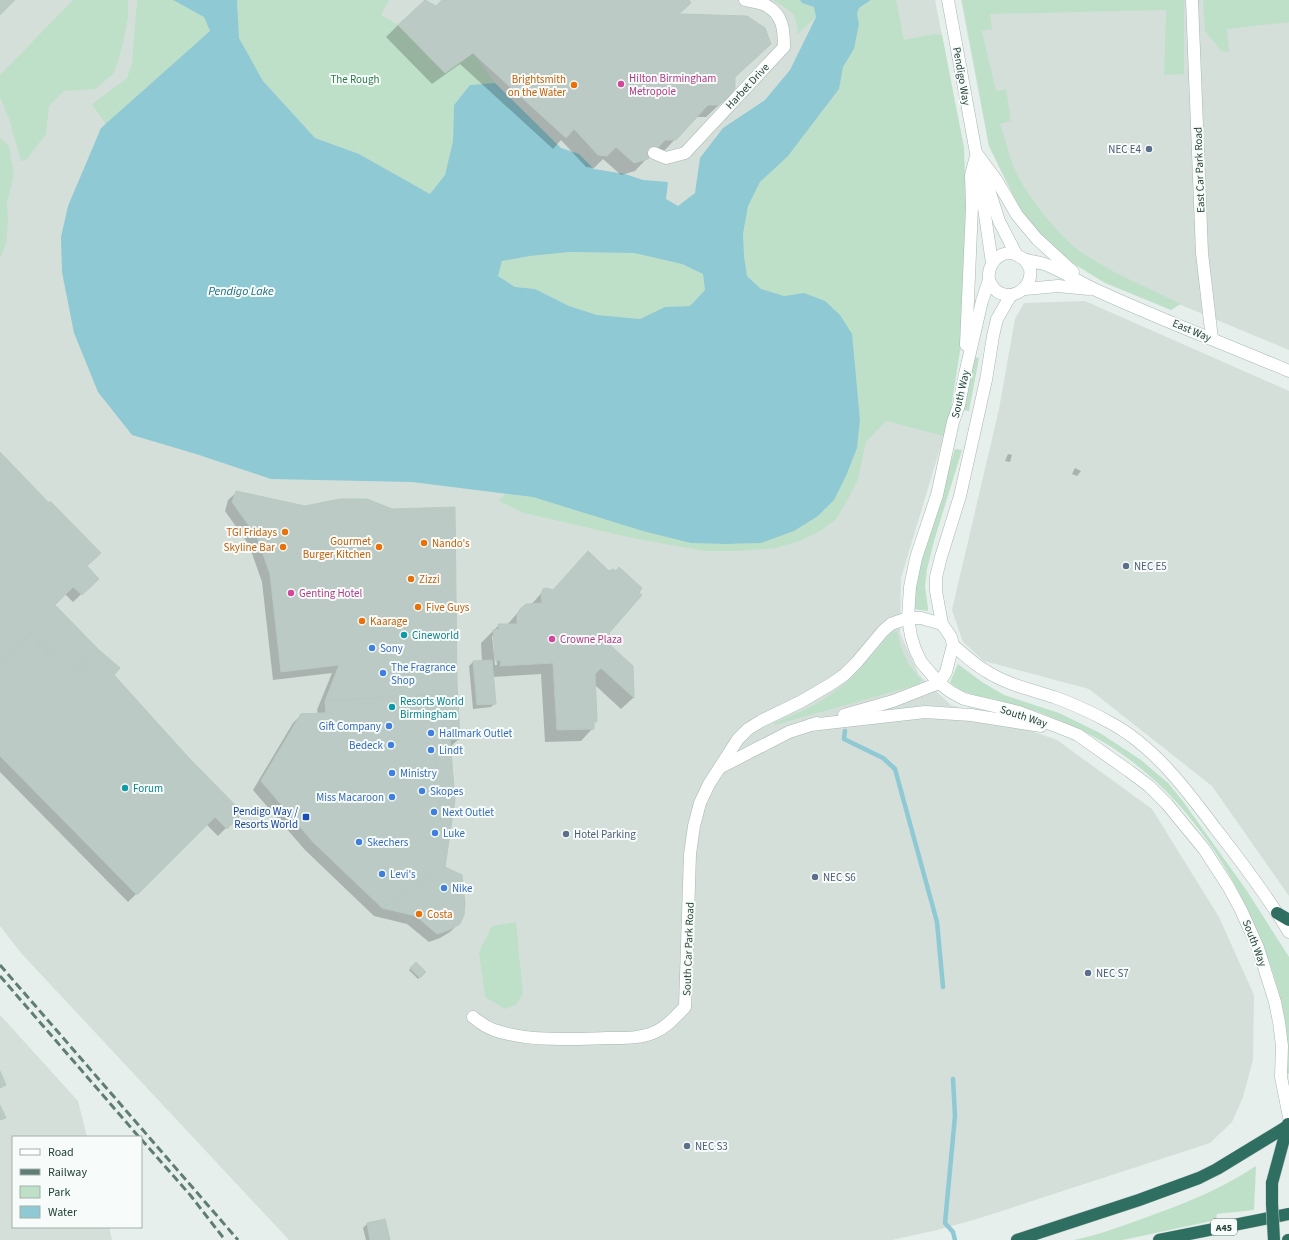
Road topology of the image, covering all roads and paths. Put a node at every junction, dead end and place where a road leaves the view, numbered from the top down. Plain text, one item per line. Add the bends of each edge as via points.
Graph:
1 (745, 0) edge
2 (948, 0) edge
3 (1192, 0) edge
4 (654, 153) dead end
5 (976, 153) junction
6 (1020, 257) junction
7 (992, 263) junction
8 (989, 280) junction
9 (1025, 288) junction
10 (1094, 289) junction
11 (1011, 295) junction
12 (1212, 339) junction
13 (1289, 371) edge
14 (965, 374) junction
15 (908, 618) junction
16 (942, 624) junction
17 (952, 645) junction
18 (939, 683) junction
19 (810, 725) junction
20 (1066, 730) junction
21 (720, 767) junction
22 (1277, 913) junction
23 (1289, 920) edge
24 (1289, 932) edge
25 (474, 1017) dead end
26 (1288, 1122) edge
27 (1289, 1214) edge
28 (1017, 1240) edge
29 (1159, 1240) edge
30 (1274, 1240) edge

1 - 4 street, Harbet Drive via 766,5 780,17 784,47 685,153 666,158
2 - 5 street, Pendigo Way
3 - 12 street, East Car Park Road via 1202,253
5 - 6 street, Pendigo Way via 999,221
5 - 7 street, Pendigo Way
5 - 10 street via 1036,239
5 - 14 street via 971,175 972,214
6 - 7 street via 1010,253 1002,254
6 - 9 street via 1030,268 1030,279
6 - 10 street, East Way via 1046,264
7 - 8 street
8 - 11 street via 997,291
8 - 14 street, South Way
9 - 10 street, East Way via 1058,286
9 - 11 street
10 - 12 street, East Way
11 - 16 street, South Way via 997,319 992,336 986,380 960,496 936,577
12 - 13 street, East Way
14 - 15 street, South Way via 937,495 916,558 910,587
15 - 16 street via 921,618
15 - 18 street, South Way via 918,655
15 - 21 street, South Car Park Road via 883,630 844,675 802,701 748,729 738,739
16 - 17 street, South Way via 951,637
17 - 18 street via 946,672
17 - 22 street, South Way via 987,672 1091,712 1110,722 1144,747 1188,792
18 - 19 street, South Car Park Road via 893,701
18 - 20 street, South Way via 964,699 1019,712
19 - 20 street, South Car Park Road via 925,712 971,715
19 - 21 street, South Car Park Road via 788,732
20 - 26 street, South Way via 1129,770 1149,786 1204,849 1228,886 1258,948 1274,1002 1282,1046 1281,1077
21 - 25 street, South Car Park Road via 700,803 690,854 686,1007 665,1027 655,1032 623,1038 530,1037 495,1030 481,1024
22 - 23 highway
22 - 24 street, South Way
26 - 28 highway via 1199,1178
26 - 30 highway, bridge via 1272,1183
27 - 29 highway, A45

